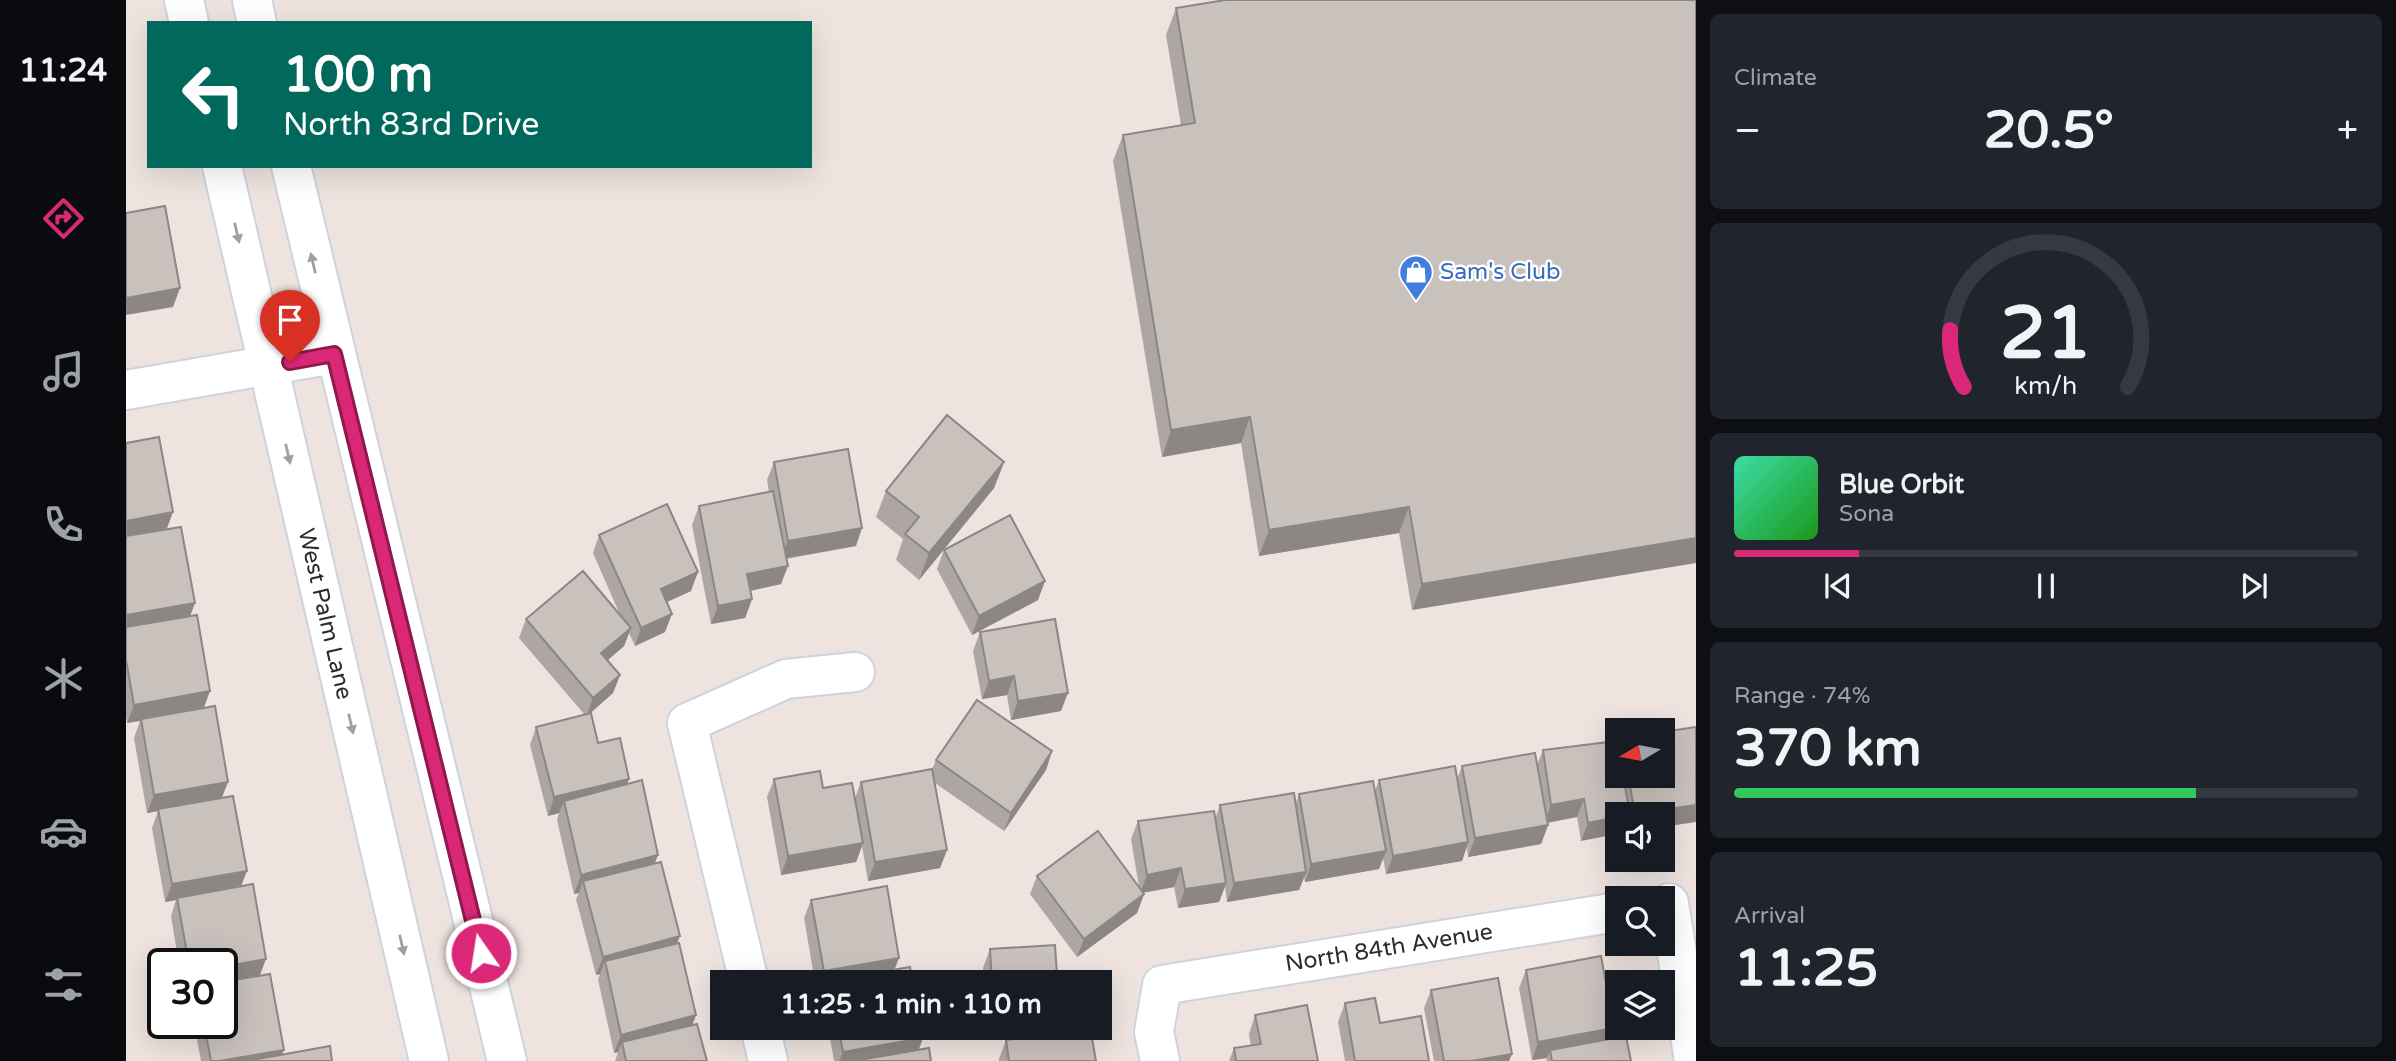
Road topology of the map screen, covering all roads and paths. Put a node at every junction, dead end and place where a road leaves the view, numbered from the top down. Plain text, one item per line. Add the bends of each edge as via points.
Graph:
1 (184, 0) edge
2 (252, 0) edge
3 (189, 21) edge
4 (257, 21) edge
5 (222, 168) edge
6 (291, 168) edge
7 (334, 354) junction
8 (268, 366) junction
9 (126, 390) edge
10 (855, 672) dead end
11 (1676, 902) edge
12 (1605, 914) edge
13 (746, 970) edge
14 (763, 1040) edge
15 (429, 1061) edge
16 (507, 1061) edge
17 (768, 1061) edge
18 (1160, 1061) edge
19 (1694, 1061) edge

1 - 3 street
2 - 4 street
5 -> 8 street, West Palm Lane
7 -> 6 street
7 - 8 street
7 - 16 street
8 - 9 street
8 -> 15 street, West Palm Lane
10 - 13 street via 786,679 687,723
11 - 19 street
12 - 18 street, North 84th Avenue via 1161,985 1154,1032
14 - 17 street

